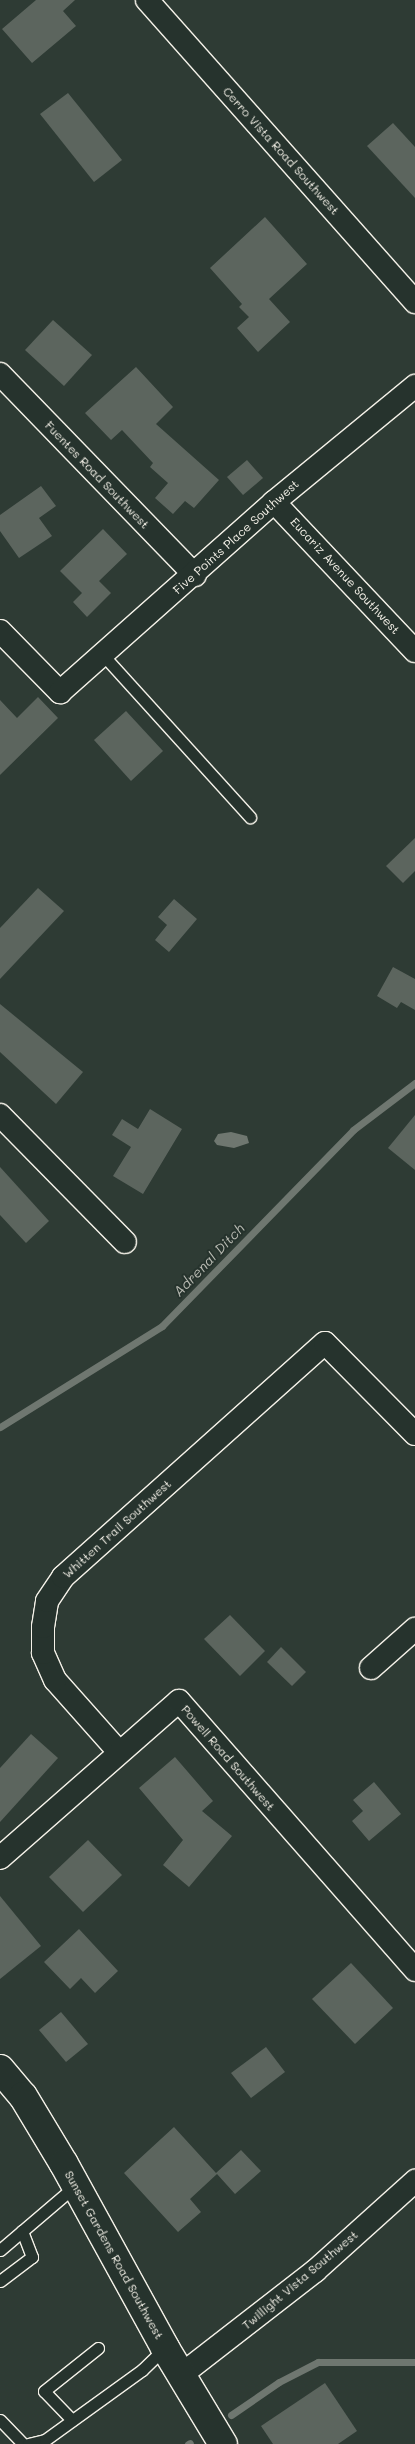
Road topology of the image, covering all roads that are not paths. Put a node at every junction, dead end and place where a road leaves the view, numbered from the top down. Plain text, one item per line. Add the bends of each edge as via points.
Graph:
1 (147, 0) edge
2 (415, 302) edge
3 (0, 374) edge
4 (415, 386) edge
5 (274, 502) junction
6 (195, 575) junction
7 (0, 631) edge
8 (415, 651) edge
9 (103, 655) junction
10 (250, 817) dead end
11 (0, 1115) edge
12 (125, 1242) dead end
13 (415, 1434) edge
14 (415, 1629) edge
15 (371, 1668) dead end
16 (119, 1752) junction
17 (0, 1858) edge
18 (415, 1970) edge
19 (0, 2069) edge
20 (415, 2181) edge
21 (75, 2186) junction
22 (22, 2230) junction
23 (0, 2250) edge
24 (0, 2281) edge
25 (98, 2348) dead end
26 (165, 2348) junction
27 (185, 2381) junction
28 (0, 2420) edge
29 (72, 2420) junction
30 (23, 2444) edge
31 (28, 2444) edge
32 (223, 2444) edge

1 - 2 street, Cerro Vista Road Southwest
3 - 6 street, Fuentes Road Southwest
4 - 5 street, Five Points Place Southwest
5 - 6 street, Five Points Place Southwest
5 - 8 street, Eucariz Avenue Southwest
6 - 9 street, Five Points Place Southwest
7 - 9 street, Five Points Place Southwest via 60,692
9 - 10 lane
11 - 12 street
13 - 16 street, Whitten Trail Southwest via 325,1343 63,1577 48,1602 42,1627 43,1653 55,1680
14 - 15 street
16 - 17 street, Powell Road Southwest
16 - 18 street, Powell Road Southwest via 179,1701
19 - 21 street, Sunset Gardens Road Southwest via 24,2096
20 - 27 street, Twillight Vista Southwest
21 - 22 lane
21 - 26 street, Sunset Gardens Road Southwest
22 - 23 lane
22 - 24 lane via 32,2257
25 - 29 lane via 44,2391
26 - 27 street, Sunset Gardens Road Southwest
26 - 29 lane via 142,2370
27 - 32 street, Sunset Gardens Road Southwest
28 - 30 lane
29 - 31 lane via 46,2440

